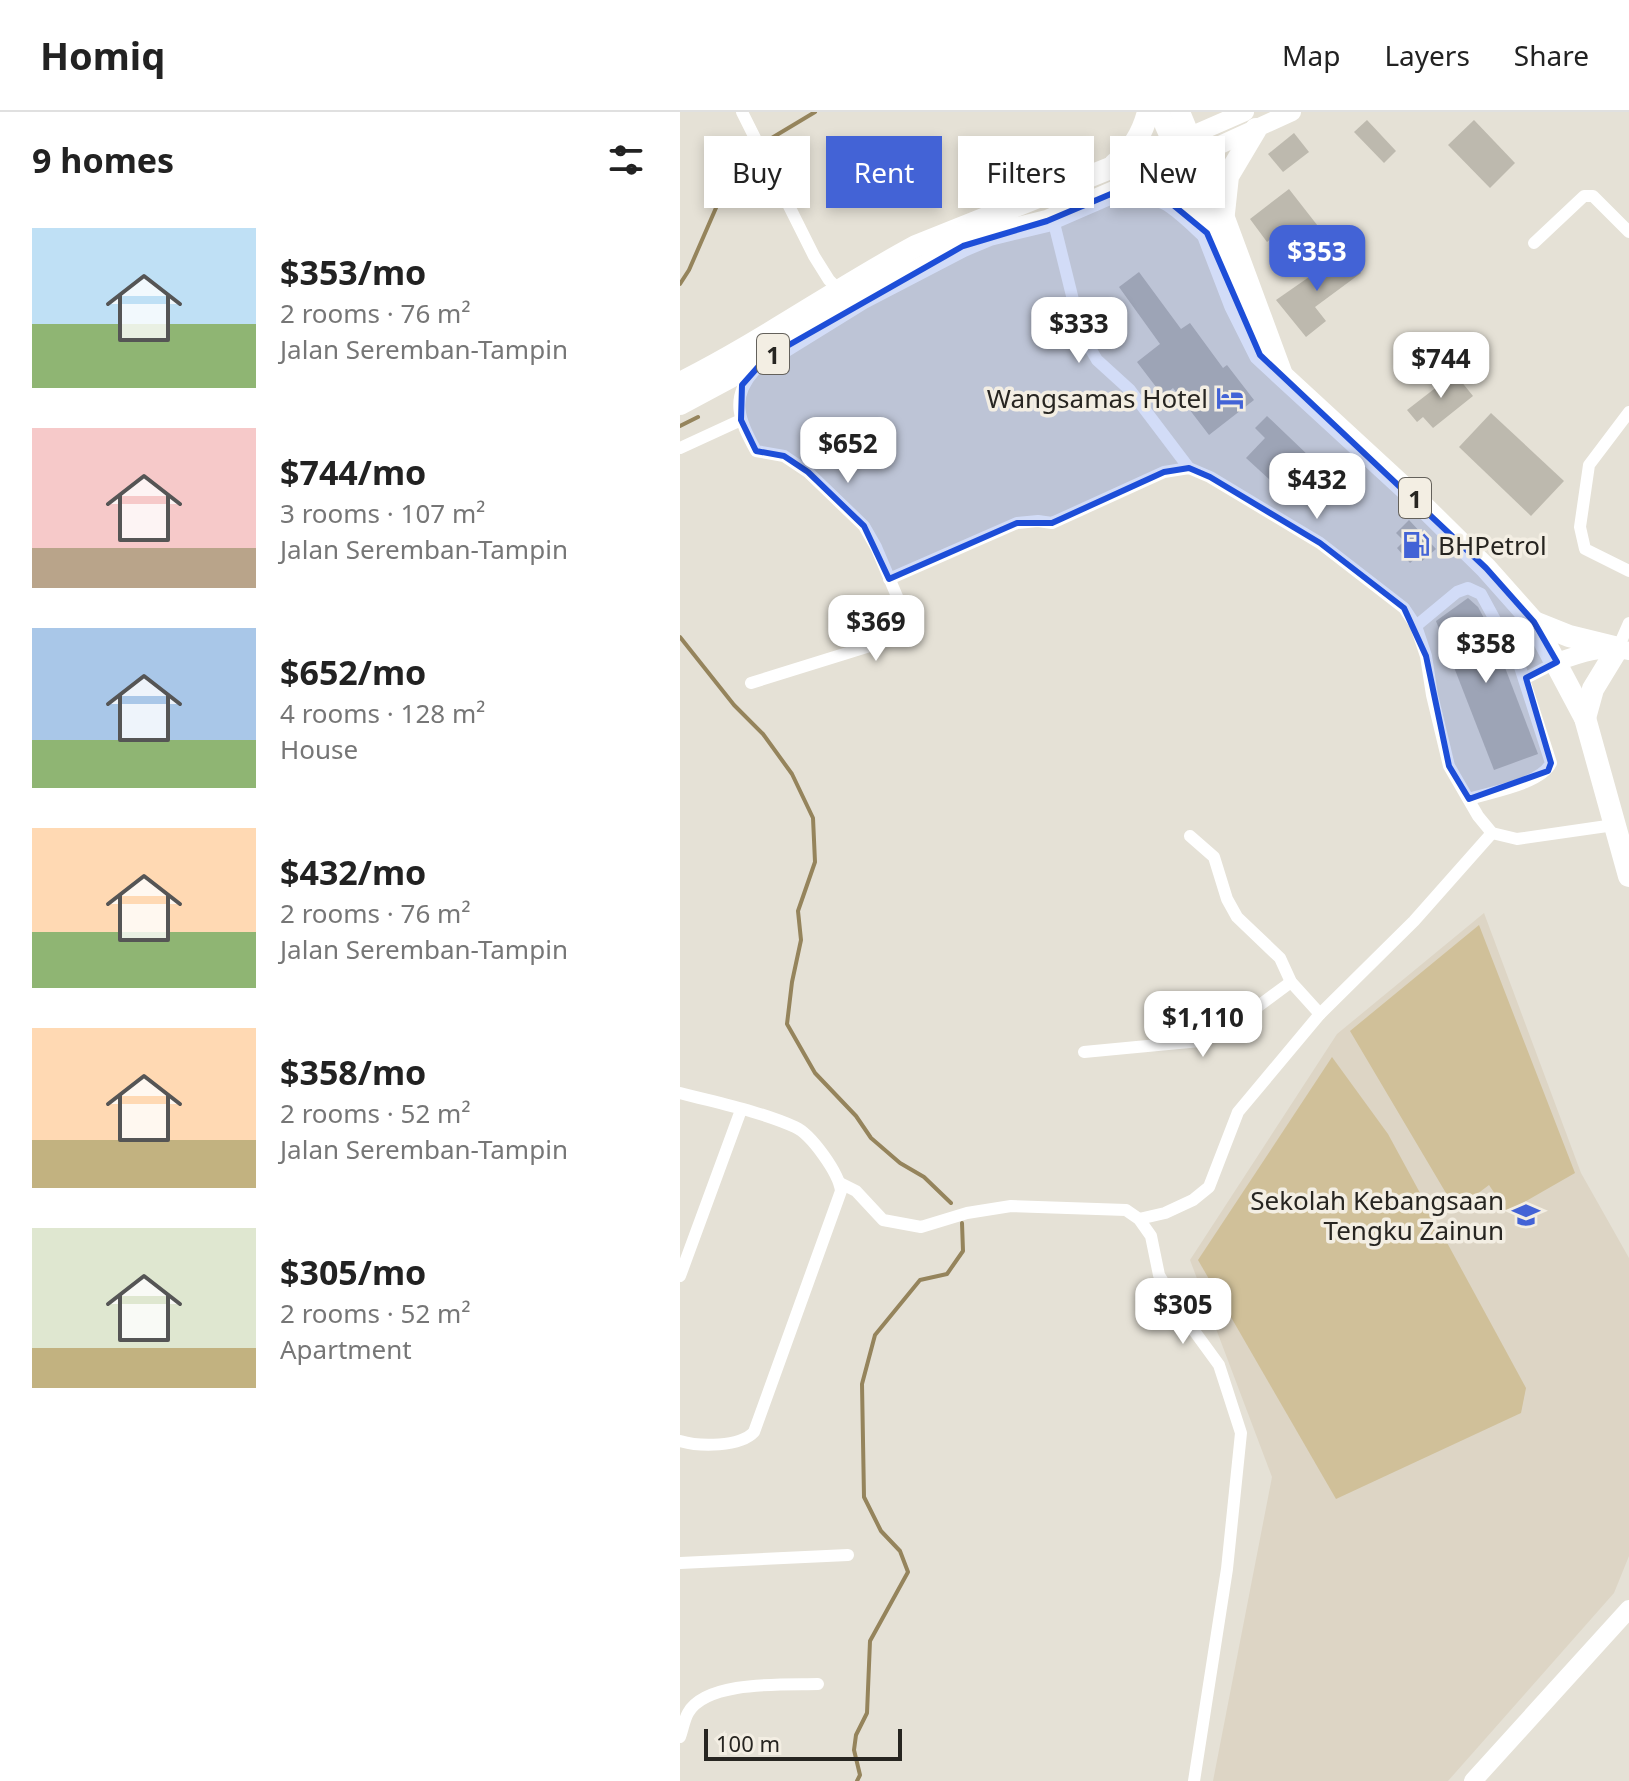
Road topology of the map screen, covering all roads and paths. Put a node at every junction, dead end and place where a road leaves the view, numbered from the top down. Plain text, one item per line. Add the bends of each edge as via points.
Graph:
1 (742, 112) edge
2 (1148, 112) edge
3 (1159, 112) edge
4 (1180, 112) edge
5 (1292, 112) edge
6 (1251, 120) edge
7 (1175, 136) edge
8 (1183, 136) edge
9 (1216, 136) edge
10 (1108, 170) joint
11 (1110, 194) edge
12 (1182, 208) edge
13 (1208, 208) edge
14 (1053, 219) junction
15 (1215, 226) junction
16 (1629, 232) edge
17 (1534, 243) dead end
18 (839, 290) junction
19 (863, 298) junction
20 (766, 358) junction
21 (680, 383) edge
22 (680, 404) edge
23 (1629, 412) edge
24 (741, 420) junction
25 (680, 448) edge
26 (1189, 468) junction
27 (1629, 571) edge
28 (889, 579) junction
29 (1534, 622) junction
30 (1629, 623) edge
31 (1416, 626) junction
32 (1623, 650) edge
33 (1557, 662) junction
34 (1526, 678) junction
35 (751, 683) dead end
36 (1585, 718) junction
37 (1469, 799) junction
38 (1614, 825) junction
39 (1492, 833) junction
40 (1190, 836) dead end
41 (1629, 876) edge
42 (1291, 982) junction
43 (1320, 1014) junction
44 (1084, 1052) dead end
45 (680, 1093) edge
46 (741, 1110) junction
47 (840, 1183) junction
48 (1139, 1219) junction
49 (680, 1276) edge
50 (680, 1441) edge
51 (848, 1555) dead end
52 (680, 1563) edge
53 (1629, 1609) edge
54 (818, 1684) dead end
55 (680, 1737) edge
56 (1194, 1781) edge
57 (1473, 1781) edge

1 - 18 street via 814,256
2 - 10 highway via 1130,151
3 - 7 main road
4 - 8 main road
5 - 6 street
6 - 9 street
6 - 15 highway
10 - 18 highway, 1 via 929,240
11 - 14 highway, 1
12 - 15 highway
13 - 15 highway, 1
14 - 19 highway, 1 via 989,235
14 - 26 street via 1087,343
15 - 29 highway, 1 via 1281,373 1486,568
16 - 17 street via 1593,196 1584,196
18 - 19 highway
18 - 21 highway, 1
19 - 20 highway, 1
20 - 22 highway, 1
20 - 24 street via 742,385
23 - 27 street via 1589,465 1580,527 1585,549
24 - 25 street
24 - 28 street via 756,451 784,456 808,472 864,526
26 - 28 street via 1164,472 1052,523 1017,523
26 - 31 street via 1320,543 1404,608
28 - 35 street via 907,620 902,636
29 - 32 highway
29 - 33 highway, 1
30 - 32 street
31 - 34 street via 1457,592 1468,588 1481,594
31 - 37 street via 1449,766
32 - 33 street via 1584,653
32 - 36 highway via 1593,689
33 - 34 street
33 - 36 highway, 1
34 - 37 street via 1551,763 1548,771
36 - 38 highway, 1
37 - 39 street
38 - 39 street via 1517,839
38 - 41 highway, 1
39 - 43 street via 1414,921
40 - 42 street via 1214,857 1231,908 1280,958
42 - 43 street
42 - 44 street via 1233,1025 1200,1041
43 - 48 street via 1238,1112 1209,1187 1165,1213
45 - 46 street
46 - 47 street via 798,1128
46 - 49 street
47 - 48 street via 856,1191 883,1220 921,1227 1011,1206 1126,1210
47 - 50 street via 754,1432 734,1441
48 - 56 street via 1151,1236 1159,1275 1219,1365 1241,1433 1227,1569
51 - 52 street
53 - 57 street
54 - 55 street via 739,1687 705,1697 689,1711

